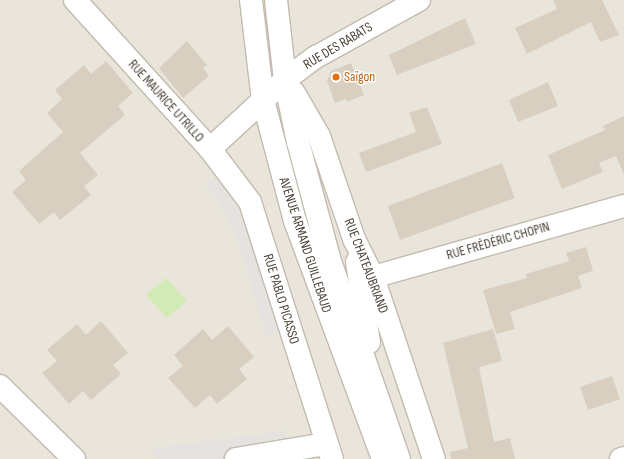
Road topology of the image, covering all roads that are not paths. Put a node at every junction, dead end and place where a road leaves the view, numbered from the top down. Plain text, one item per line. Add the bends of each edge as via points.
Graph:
1 (75, 0) edge
2 (251, 0) edge
3 (276, 0) edge
4 (419, 0) edge
5 (285, 80) junction
6 (263, 100) junction
7 (210, 149) junction
8 (624, 206) edge
9 (354, 239) junction
10 (373, 277) junction
11 (0, 386) edge
12 (376, 395) junction
13 (329, 452) edge
14 (624, 458) edge
15 (74, 459) edge
16 (236, 459) edge
17 (383, 459) edge
18 (399, 459) edge
19 (434, 459) edge
20 (621, 459) edge

1 - 7 street, RUE MAURICE UTRILLO
2 - 6 street, AVENUE ARMAND GUILLEBAUD
3 - 5 street, AVENUE ARMAND GUILLEBAUD
4 - 5 street, RUE DES RABATS via 316,57
5 - 6 street, RUE DES RABATS
5 - 9 street, RUE CHATEAUBRIAND via 319,136
5 - 12 street, AVENUE ARMAND GUILLEBAUD via 298,142 329,258
6 - 7 street, RUE MAURICE UTRILLO
6 - 17 street, AVENUE ARMAND GUILLEBAUD via 294,221
7 - 13 street, RUE PABLO PICASSO via 250,202
8 - 10 street, RUE FRÉDÉRIC CHOPIN
9 - 10 street, RUE CHATEAUBRIAND
9 - 12 street
10 - 19 street, RUE CHATEAUBRIAND
11 - 15 street
12 - 18 street, AVENUE ARMAND GUILLEBAUD
13 - 16 street
14 - 20 street

